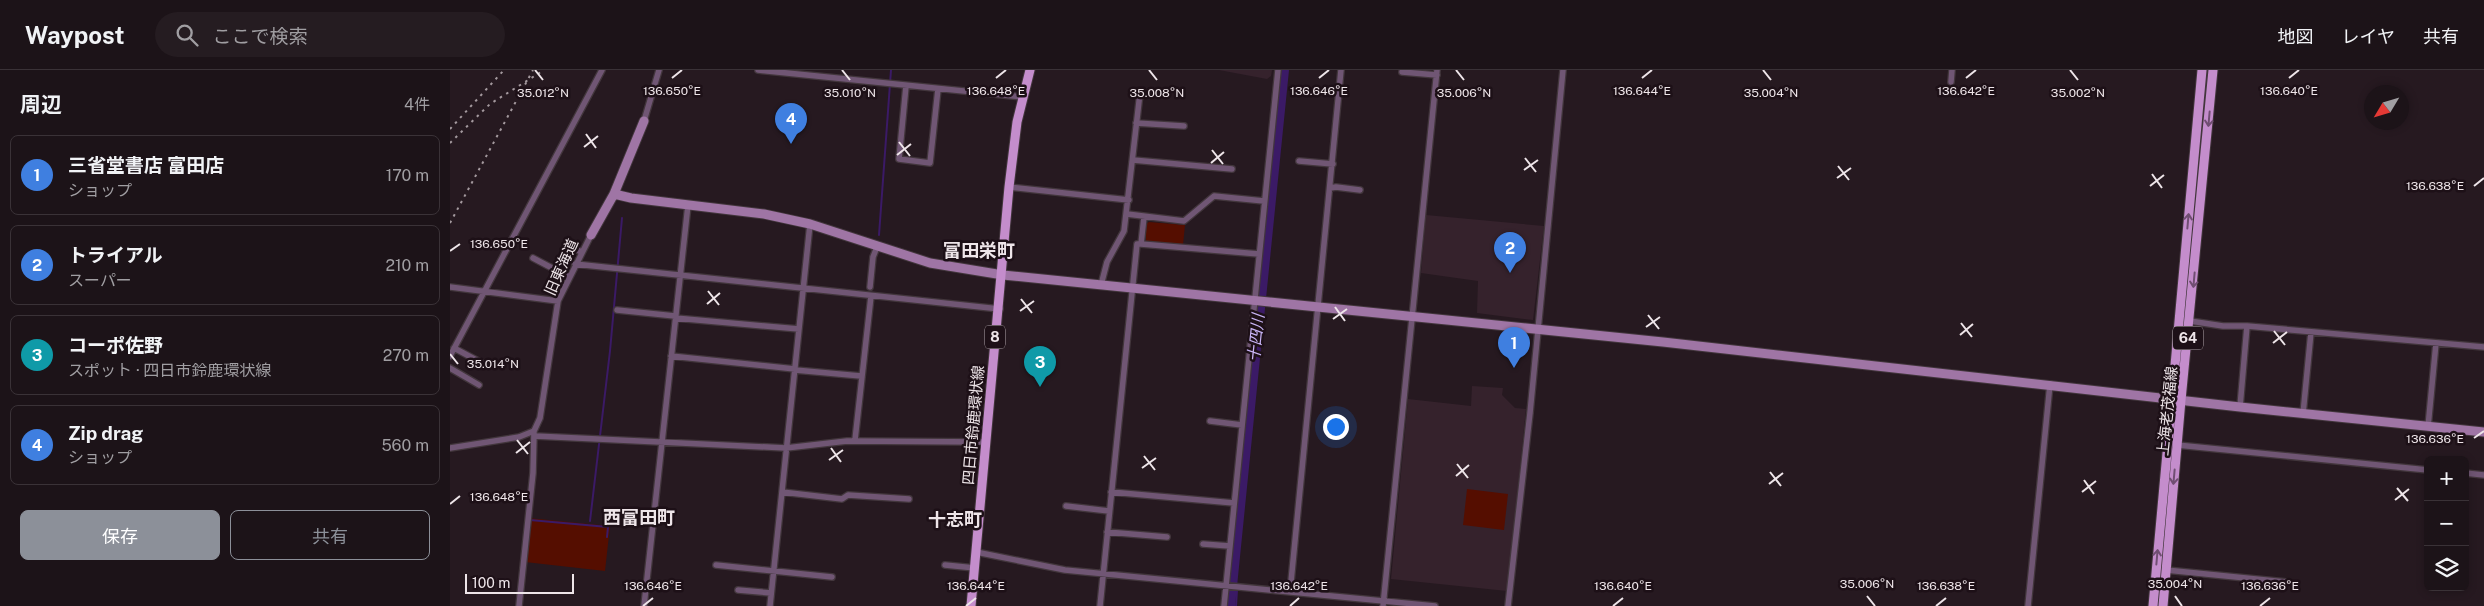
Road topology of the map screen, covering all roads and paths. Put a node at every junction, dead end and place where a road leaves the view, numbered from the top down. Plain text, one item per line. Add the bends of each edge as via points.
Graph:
1 (602, 70) edge
2 (659, 70) edge
3 (758, 70) edge
4 (1030, 70) edge
5 (1278, 70) edge
6 (1341, 70) edge
7 (1563, 70) edge
8 (1952, 70) edge
9 (2202, 70) edge
10 (2213, 70) edge
11 (768, 71) edge
12 (1402, 72) dead end
13 (1437, 72) edge
14 (1951, 82) dead end
15 (906, 86) junction
16 (938, 89) junction
17 (1140, 93) dead end
18 (1022, 97) junction
19 (644, 122) joint
20 (1136, 123) junction
21 (1184, 126) dead end
22 (1133, 160) junction
23 (1299, 161) dead end
24 (1332, 164) junction
25 (1232, 169) dead end
26 (1009, 187) junction
27 (1330, 188) junction
28 (1360, 190) dead end
29 (614, 194) junction
30 (1129, 200) junction
31 (1264, 201) junction
32 (688, 205) junction
33 (1126, 214) junction
34 (1144, 217) junction
35 (810, 224) junction
36 (591, 235) joint
37 (1141, 244) junction
38 (569, 246) dead end
39 (877, 247) junction
40 (581, 252) junction
41 (1259, 254) junction
42 (533, 258) dead end
43 (575, 264) junction
44 (680, 275) junction
45 (1003, 275) junction
46 (568, 277) junction
47 (1101, 285) junction
48 (450, 287) edge
49 (870, 287) dead end
50 (1132, 287) junction
51 (804, 289) junction
52 (485, 291) junction
53 (871, 296) junction
54 (1255, 300) junction
55 (558, 301) junction
56 (1319, 306) junction
57 (1000, 309) junction
58 (617, 310) dead end
59 (1413, 316) junction
60 (675, 317) junction
61 (2190, 320) junction
62 (2247, 326) junction
63 (800, 329) junction
64 (1538, 329) junction
65 (2311, 332) junction
66 (2436, 343) junction
67 (2484, 347) edge
68 (454, 348) junction
69 (450, 356) edge
70 (671, 356) junction
71 (482, 362) dead end
72 (450, 368) edge
73 (795, 370) junction
74 (861, 376) junction
75 (2050, 384) junction
76 (479, 385) dead end
77 (2176, 399) junction
78 (2240, 407) junction
79 (2303, 414) junction
80 (1210, 421) dead end
81 (1242, 425) junction
82 (2428, 427) junction
83 (2484, 432) edge
84 (534, 433) junction
85 (854, 440) junction
86 (662, 441) junction
87 (985, 442) junction
88 (2177, 445) junction
89 (450, 448) edge
90 (786, 448) junction
91 (2424, 470) edge
92 (2469, 473) edge
93 (2484, 475) edge
94 (782, 492) junction
95 (1111, 492) junction
96 (909, 499) dead end
97 (1234, 503) junction
98 (1066, 506) dead end
99 (1109, 511) junction
100 (1108, 532) junction
101 (1167, 537) dead end
102 (1203, 544) dead end
103 (1230, 546) junction
104 (976, 552) junction
105 (716, 565) dead end
106 (945, 565) dead end
107 (974, 568) junction
108 (773, 570) junction
109 (2166, 570) junction
110 (1104, 574) junction
111 (832, 577) dead end
112 (2286, 582) dead end
113 (1226, 586) junction
114 (738, 590) dead end
115 (1290, 592) junction
116 (771, 593) junction
117 (1383, 604) edge
118 (519, 606) edge
119 (644, 606) edge
120 (770, 606) edge
121 (971, 606) edge
122 (1100, 606) edge
123 (1224, 606) edge
124 (1435, 606) edge
125 (1508, 606) edge
126 (2028, 606) edge
127 (2153, 606) edge
128 (2163, 606) edge

1 - 52 street
2 - 19 street, 旧東海道
3 - 11 street
4 - 18 main road, 四日市鈴鹿環状線 / 8
5 - 31 street
6 - 24 street
7 - 64 street
8 - 14 street
77 -> 9 main road, 上海老茂福線 / 64
10 -> 61 main road, 上海老茂福線 / 64
11 - 15 street
12 - 13 street
13 - 59 street
15 - 16 street
15 - 16 street via 899,159 930,163
16 - 18 street
17 - 20 street
18 - 26 main road, 四日市鈴鹿環状線 / 8
19 - 29 street, 旧東海道
20 - 21 street
20 - 22 street
22 - 25 street
22 - 30 street
23 - 24 street
24 - 27 street
26 - 30 street
26 - 45 main road, 四日市鈴鹿環状線 / 8
27 - 28 street
27 - 56 street
29 - 32 street
29 - 36 street, 旧東海道
30 - 33 street
31 - 34 street via 1214,196 1184,221
31 - 41 street
32 - 35 street via 764,214
32 - 44 street
33 - 34 street
33 - 47 street via 1124,231 1107,262
34 - 37 street
35 - 39 street
35 - 51 street
36 - 40 street, 旧東海道
37 - 41 street
37 - 50 street via 1138,244
38 - 40 street
39 - 45 street via 942,266
39 - 49 street
40 - 43 street, 旧東海道
41 - 54 street
42 - 46 street
43 - 44 street
43 - 46 street, 旧東海道
44 - 51 street
44 - 60 street
45 - 47 street
45 - 57 main road, 四日市鈴鹿環状線 / 8
46 - 55 street, 旧東海道
47 - 50 street
48 - 52 street
50 - 54 street
50 - 95 street
51 - 53 street
51 - 63 street
52 - 55 street
52 - 68 street
53 - 57 street
53 - 74 street
54 - 56 street
54 - 81 street
55 - 84 street, 旧東海道 via 540,418
56 - 59 street
56 - 115 street
57 - 87 main road, 四日市鈴鹿環状線 / 8
58 - 60 street
59 - 64 street
59 - 117 street
60 - 63 street
60 - 70 street
61 - 62 street via 2223,326
61 - 77 main road, 上海老茂福線 / 64
62 - 65 street
62 - 78 street
63 - 73 street
64 - 75 street
64 - 125 street
65 - 66 street
65 - 79 street
66 - 67 street
66 - 82 street
68 - 69 street
68 - 71 street
70 - 73 street
70 - 86 street
72 - 76 street
73 - 74 street
73 - 90 street
74 - 85 street
75 - 77 street
75 - 126 street
77 - 78 street
77 - 88 main road, 上海老茂福線 / 64
127 -> 77 main road, 上海老茂福線 / 64
78 - 79 street
79 - 82 street
80 - 81 street
81 - 97 street
82 - 83 street
84 - 86 street
84 - 89 street
84 - 118 street, 旧東海道
85 - 87 street
85 - 90 street
86 - 90 street
86 - 119 street
87 - 104 main road, 四日市鈴鹿環状線 / 8
88 - 91 street
88 -> 109 main road, 上海老茂福線 / 64
90 - 94 street
92 - 93 street
94 - 96 street via 842,499 848,495
94 - 108 street
95 - 97 street
95 - 99 street
97 - 103 street
98 - 99 street
99 - 100 street
100 - 101 street
100 - 110 street
102 - 103 street
103 - 113 street
104 - 107 main road, 四日市鈴鹿環状線 / 8
104 - 110 street via 1043,567
105 - 108 street
106 - 107 street
107 - 121 main road, 四日市鈴鹿環状線 / 8
108 - 111 street
108 - 116 street
109 - 112 street
109 - 128 main road, 上海老茂福線 / 64
110 - 113 street
110 - 122 street
113 - 115 street
113 - 123 street
114 - 116 street
115 - 117 street
116 - 120 street
117 - 124 street

